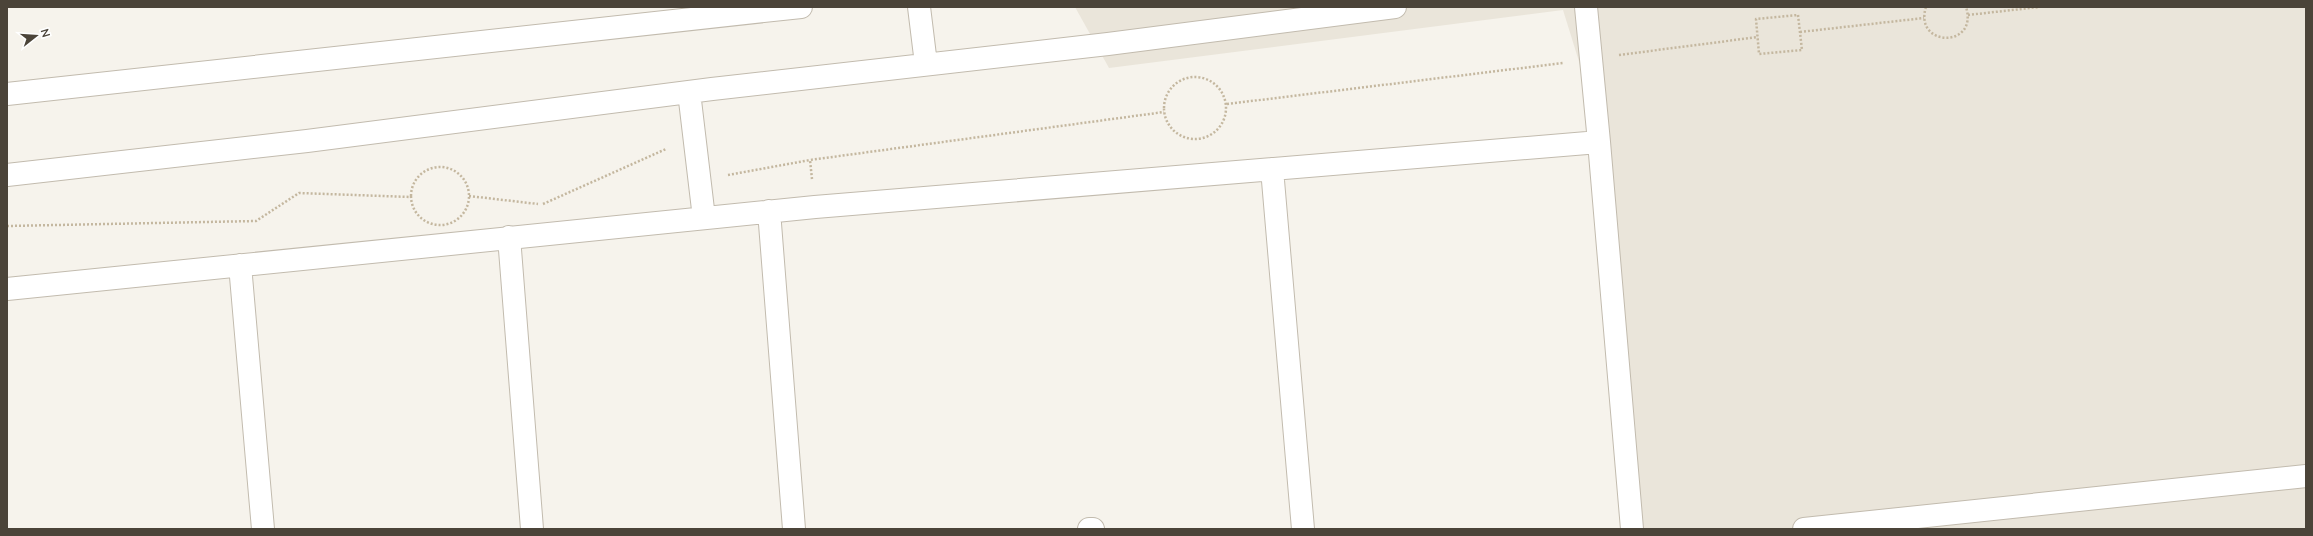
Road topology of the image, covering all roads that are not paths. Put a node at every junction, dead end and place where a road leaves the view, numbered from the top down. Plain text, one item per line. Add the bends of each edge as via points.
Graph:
1 (801, 7) edge
2 (919, 7) edge
3 (1395, 7) edge
4 (1586, 7) edge
5 (926, 64) junction
6 (688, 92) junction
7 (7, 94) edge
8 (1599, 142) junction
9 (1272, 169) junction
10 (7, 175) edge
11 (768, 211) junction
12 (704, 218) junction
13 (509, 237) junction
14 (240, 264) junction
15 (7, 289) edge
16 (2306, 476) edge
17 (263, 529) edge
18 (532, 529) edge
19 (794, 529) edge
20 (1089, 529) edge
21 (1093, 529) edge
22 (1303, 529) edge
23 (1632, 529) edge
24 (1804, 529) edge

1 - 7 street
2 - 5 street
3 - 5 street
4 - 8 street
5 - 6 street
6 - 10 street via 307,141
6 - 12 street
8 - 9 street
8 - 23 street
9 - 11 street
9 - 22 street
11 - 12 street
11 - 19 street
12 - 13 street
13 - 14 street
13 - 18 street
14 - 15 street
14 - 17 street
16 - 24 street
20 - 21 street

